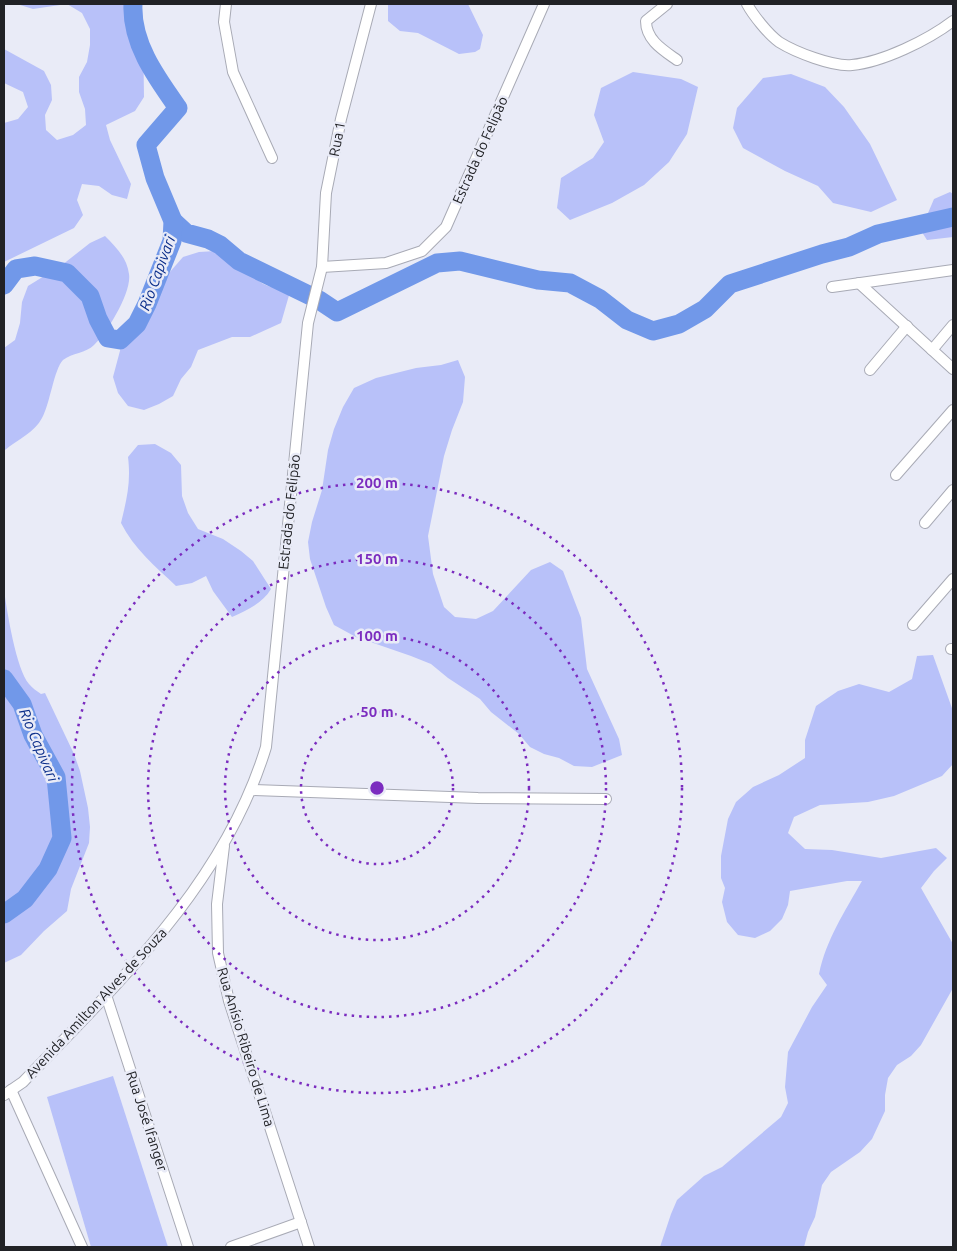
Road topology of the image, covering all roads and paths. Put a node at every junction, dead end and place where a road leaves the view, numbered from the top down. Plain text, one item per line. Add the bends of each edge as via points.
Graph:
1 (226, 4) edge
2 (371, 4) edge
3 (544, 4) edge
4 (667, 4) edge
5 (747, 4) edge
6 (953, 22) edge
7 (677, 60) dead end
8 (272, 158) dead end
9 (322, 267) junction
10 (953, 270) edge
11 (320, 278) joint
12 (859, 284) junction
13 (832, 287) dead end
14 (953, 325) edge
15 (907, 326) junction
16 (932, 350) junction
17 (953, 369) edge
18 (870, 370) dead end
19 (953, 410) edge
20 (896, 475) dead end
21 (953, 490) edge
22 (926, 523) dead end
23 (953, 579) edge
24 (914, 626) dead end
25 (266, 747) joint
26 (251, 790) junction
27 (606, 799) dead end
28 (224, 842) junction
29 (106, 995) junction
30 (7, 1093) edge
31 (301, 1222) junction
32 (82, 1247) edge
33 (188, 1247) edge
34 (231, 1247) edge
35 (309, 1247) edge

1 - 8 street via 224,22 233,72
2 - 9 street, Rua 1 via 340,119 326,193
3 - 9 street, Estrada do Felipão via 446,227 422,251 386,263
4 - 7 street via 646,21 646,32
5 - 6 street via 778,41 820,60 850,66 917,44
9 - 11 street, Rua 1
10 - 12 street
11 - 25 street, Estrada do Felipão via 308,323
12 - 13 street
12 - 15 street
14 - 16 street
15 - 16 street
15 - 18 street
16 - 17 street
19 - 20 street
21 - 22 street
23 - 24 street
25 - 26 street, Avenida Amilton Alves de Souza
26 - 27 street
26 - 28 street, Avenida Amilton Alves de Souza
28 - 29 street, Avenida Amilton Alves de Souza via 164,931
28 - 31 street, Rua Anísio Ribeiro de Lima via 217,904 218,953 229,1001
29 - 30 street, Avenida Amilton Alves de Souza via 23,1082
29 - 33 street, Rua José Ifanger
30 - 32 street
31 - 34 street
31 - 35 street, Rua Anísio Ribeiro de Lima

